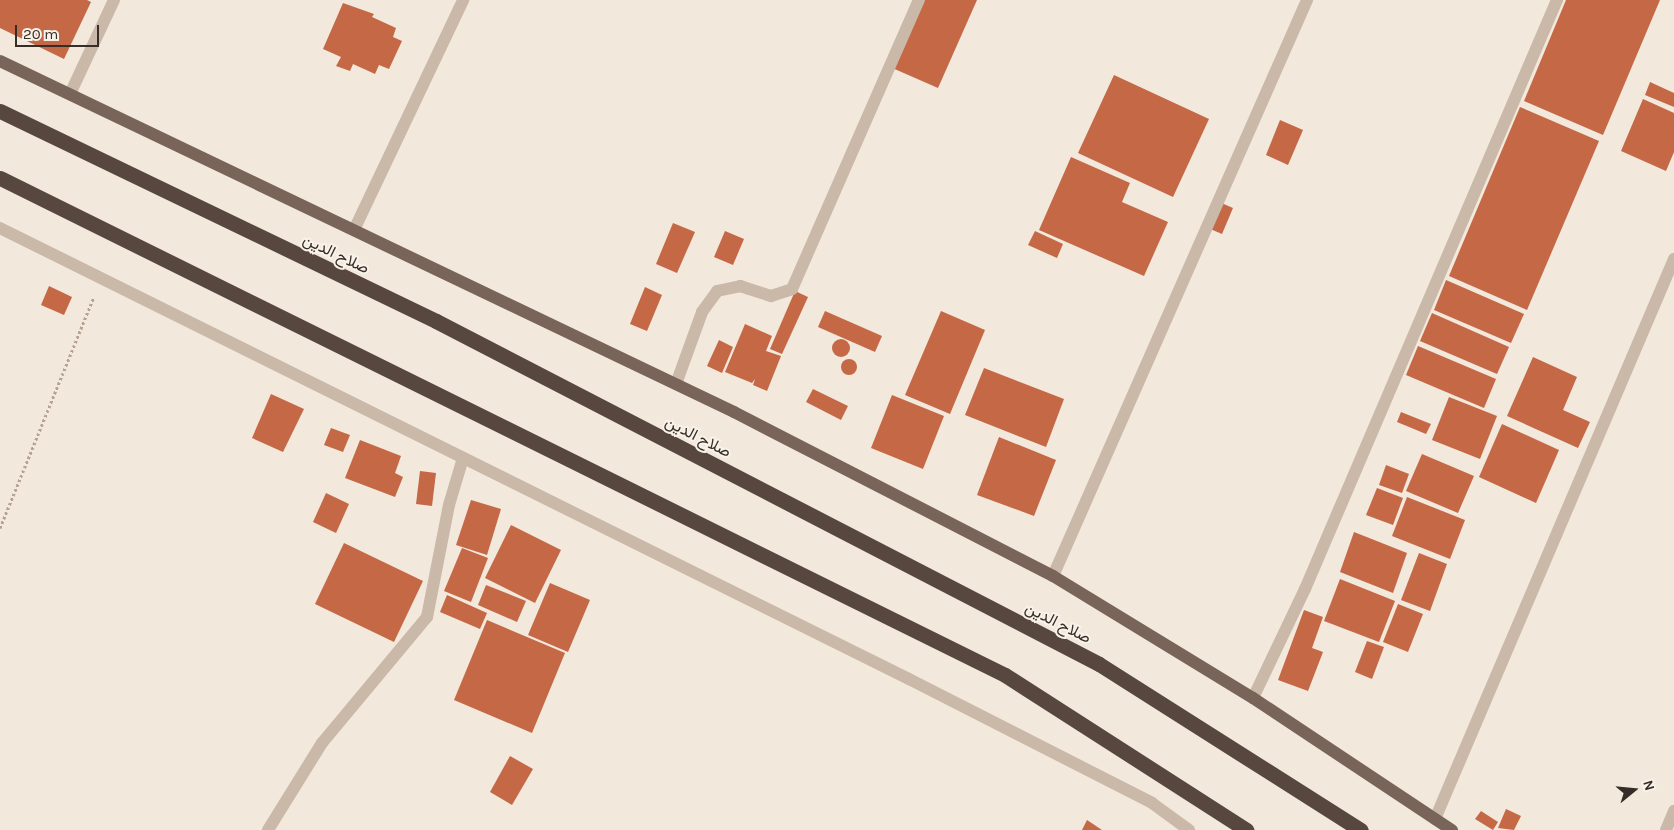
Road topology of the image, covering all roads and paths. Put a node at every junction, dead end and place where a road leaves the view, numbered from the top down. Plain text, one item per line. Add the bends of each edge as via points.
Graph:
1 (114, 0) edge
2 (463, 0) edge
3 (919, 0) edge
4 (1307, 0) edge
5 (1557, 0) edge
6 (0, 61) edge
7 (70, 94) junction
8 (0, 111) edge
9 (0, 178) edge
10 (0, 228) edge
11 (354, 230) junction
12 (1674, 259) edge
13 (102, 278) junction
14 (676, 384) junction
15 (463, 458) junction
16 (0, 528) edge
17 (1053, 576) junction
18 (1253, 698) junction
19 (1674, 812) edge
20 (1435, 819) junction
21 (268, 830) edge
22 (1189, 830) edge
23 (1246, 830) edge
24 (1361, 830) edge
25 (1452, 830) edge
26 (1666, 830) edge

1 - 7 street
2 - 11 street
3 - 14 street via 792,289 771,296 740,286 717,291 702,312
4 - 17 street
5 - 18 street via 1305,589
6 - 7 main road
7 - 11 main road
8 - 24 highway, صلاح الدين via 436,322 1099,664
9 - 23 highway via 1005,675
10 - 13 street
11 - 14 main road
12 - 20 street
13 - 15 street
13 - 16 path
14 - 17 main road
15 - 21 street via 449,505 428,617 322,743
15 - 22 street via 1013,732 1152,804
17 - 18 main road
18 - 20 main road
19 - 26 street
20 - 25 main road

